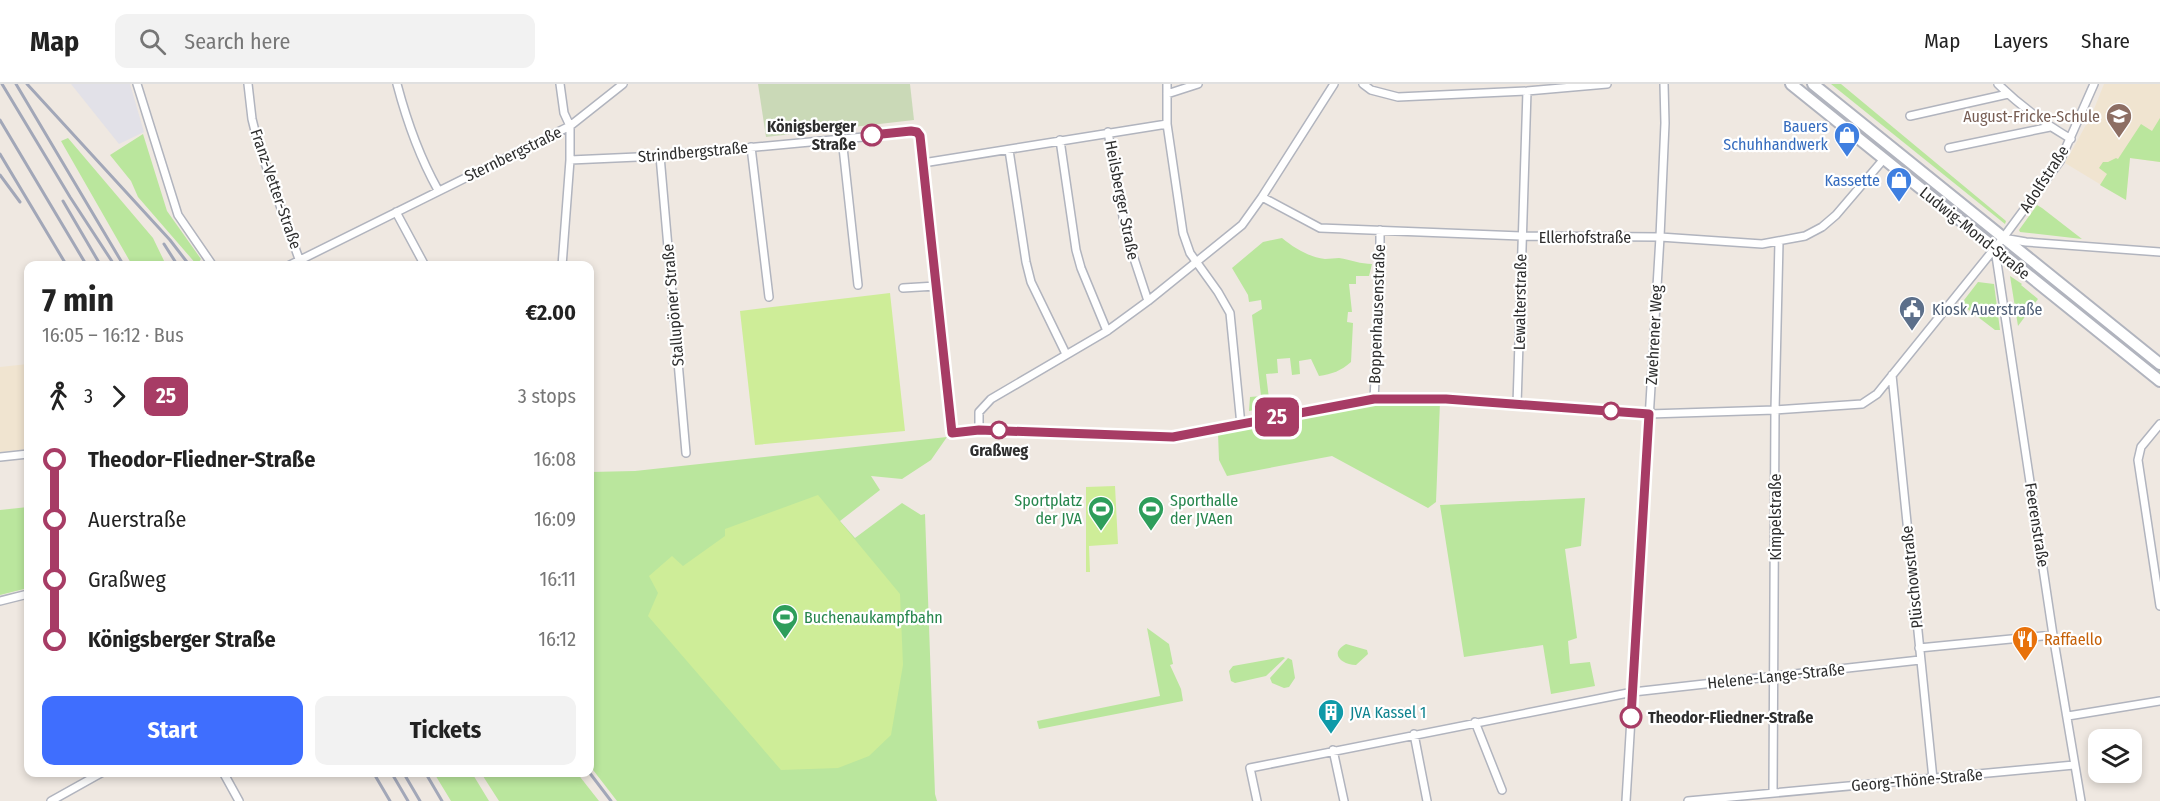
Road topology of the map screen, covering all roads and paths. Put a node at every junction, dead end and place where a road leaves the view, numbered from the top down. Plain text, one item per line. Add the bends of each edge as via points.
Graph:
1 (137, 84) edge
2 (248, 84) edge
3 (398, 84) edge
4 (560, 84) edge
5 (623, 84) edge
6 (1167, 84) edge
7 (1197, 84) edge
8 (1334, 84) edge
9 (1363, 84) edge
10 (1607, 84) edge
11 (1664, 84) edge
12 (1791, 84) edge
13 (1813, 84) edge
14 (1998, 84) edge
15 (2094, 84) edge
16 (1527, 91) junction
17 (1167, 94) junction
18 (2008, 94) junction
19 (1910, 116) dead end
20 (1167, 124) junction
21 (570, 126) junction
22 (2050, 127) junction
23 (1108, 132) junction
24 (842, 138) junction
25 (2071, 139) junction
26 (1060, 140) junction
27 (751, 147) junction
28 (1950, 148) dead end
29 (1009, 150) junction
30 (660, 156) junction
31 (570, 159) junction
32 (1883, 160) junction
33 (923, 163) junction
34 (438, 190) junction
35 (1262, 197) junction
36 (396, 212) junction
37 (1380, 230) junction
38 (1521, 236) junction
39 (1660, 237) junction
40 (2003, 238) junction
41 (1779, 242) junction
42 (1995, 249) junction
43 (2160, 252) edge
44 (299, 259) junction
45 (210, 261) edge
46 (296, 261) edge
47 (422, 261) edge
48 (562, 261) edge
49 (1196, 262) junction
50 (858, 285) dead end
51 (936, 286) junction
52 (903, 288) dead end
53 (769, 297) dead end
54 (1148, 301) junction
55 (1107, 331) junction
56 (1066, 354) junction
57 (2160, 364) edge
58 (1892, 375) junction
59 (2160, 381) edge
60 (1374, 399) junction
61 (1517, 405) junction
62 (1775, 410) junction
63 (1649, 414) junction
64 (2160, 424) edge
65 (1241, 425) junction
66 (979, 430) junction
67 (686, 453) dead end
68 (24, 454) edge
69 (0, 457) edge
70 (24, 595) edge
71 (0, 601) edge
72 (2160, 606) edge
73 (2053, 635) junction
74 (1919, 648) junction
75 (1920, 660) junction
76 (1773, 676) junction
77 (1633, 692) junction
78 (2160, 701) edge
79 (2068, 716) junction
80 (1475, 722) junction
81 (1414, 734) junction
82 (1334, 750) junction
83 (2074, 765) junction
84 (94, 777) edge
85 (226, 777) edge
86 (1933, 779) junction
87 (1502, 790) dead end
88 (1773, 792) junction
89 (51, 801) edge
90 (239, 801) edge
91 (1257, 801) edge
92 (1344, 801) edge
93 (1427, 801) edge
94 (1626, 801) edge
95 (1688, 801) edge
96 (2081, 801) edge

1 - 45 street via 178,215
2 - 44 street, Franz-Vetter-Straße via 258,143
3 - 34 street via 406,121
4 - 21 street
5 - 21 street, Sternbergstraße
6 - 17 street
7 - 17 street
8 - 35 street
9 - 16 street via 1398,97
10 - 16 street
11 - 39 street, Zwehrener Weg
12 - 32 main road, Ludwig-Mond-Straße
13 - 40 main road, Ludwig-Mond-Straße
14 - 18 street
15 - 25 street, Adolfstraße
16 - 38 street, Lewalterstraße
17 - 20 street
18 - 19 street
18 - 22 street
20 - 23 street
20 - 49 street via 1183,233
21 - 31 street
21 - 34 street, Sternbergstraße
22 - 25 street
22 - 28 street
23 - 26 street
23 - 54 street, Heilsberger Straße via 1126,234
24 - 27 street, Strindbergstraße
24 - 33 street, Strindbergstraße via 917,132
24 - 50 street
25 - 40 street, Adolfstraße via 2049,177
26 - 29 street
26 - 55 street via 1076,250
27 - 30 street, Strindbergstraße
27 - 53 street
29 - 33 street
29 - 56 street via 1031,282
30 - 31 street, Strindbergstraße
30 - 67 street, Stallupöner Straße
31 - 48 street
32 - 41 street, Ellerhofstraße via 1822,227
32 - 42 main road, Ludwig-Mond-Straße
33 - 51 street
34 - 36 street, Sternbergstraße
35 - 37 street, Ellerhofstraße via 1320,228
35 - 49 street via 1242,225
36 - 44 street, Sternbergstraße
36 - 47 street
37 - 38 street, Ellerhofstraße
37 - 60 street, Boppenhausenstraße
38 - 39 street, Ellerhofstraße
38 - 61 street, Lewalterstraße
39 - 41 street, Ellerhofstraße via 1752,244
39 - 63 street, Zwehrener Weg
40 - 42 street, Adolfstraße
40 - 43 street
40 - 57 main road, Ludwig-Mond-Straße
41 - 62 street, Kimpelstraße
42 - 58 street, Adolfstraße
42 - 59 main road, Ludwig-Mond-Straße
42 - 73 street, Feerenstraße
44 - 46 street, Sternbergstraße
49 - 54 street
49 - 65 street via 1230,313
51 - 52 street
51 - 66 street, Adolfstraße via 952,433
54 - 55 street
55 - 56 street
56 - 66 street via 991,399 979,412
58 - 62 street, Adolfstraße via 1877,394 1862,404
58 - 74 street, Plüschowstraße
60 - 61 street, Adolfstraße via 1446,399
60 - 65 street, Adolfstraße
61 - 63 street, Adolfstraße
62 - 63 street, Adolfstraße
62 - 76 street, Kimpelstraße
63 - 77 street, Zwehrener Weg
64 - 72 street via 2141,447 2138,460
65 - 66 street, Adolfstraße via 1173,437
68 - 69 street
70 - 71 street
73 - 74 street
73 - 79 street, Feerenstraße
74 - 75 street, Plüschowstraße
75 - 76 street, Helene-Lange-Straße
75 - 86 street, Plüschowstraße
76 - 77 street, Helene-Lange-Straße
76 - 88 street, Kimpelstraße
77 - 80 street
77 - 94 street, Zwehrener Weg
78 - 79 street
79 - 83 street, Feerenstraße
80 - 81 street
80 - 87 street
81 - 82 street
81 - 93 street
82 - 91 street via 1250,768
82 - 92 street
83 - 86 street, Georg-Thöne-Straße
83 - 96 street, Feerenstraße
84 - 89 street
85 - 90 street
86 - 88 street, Georg-Thöne-Straße
88 - 95 street, Georg-Thöne-Straße

